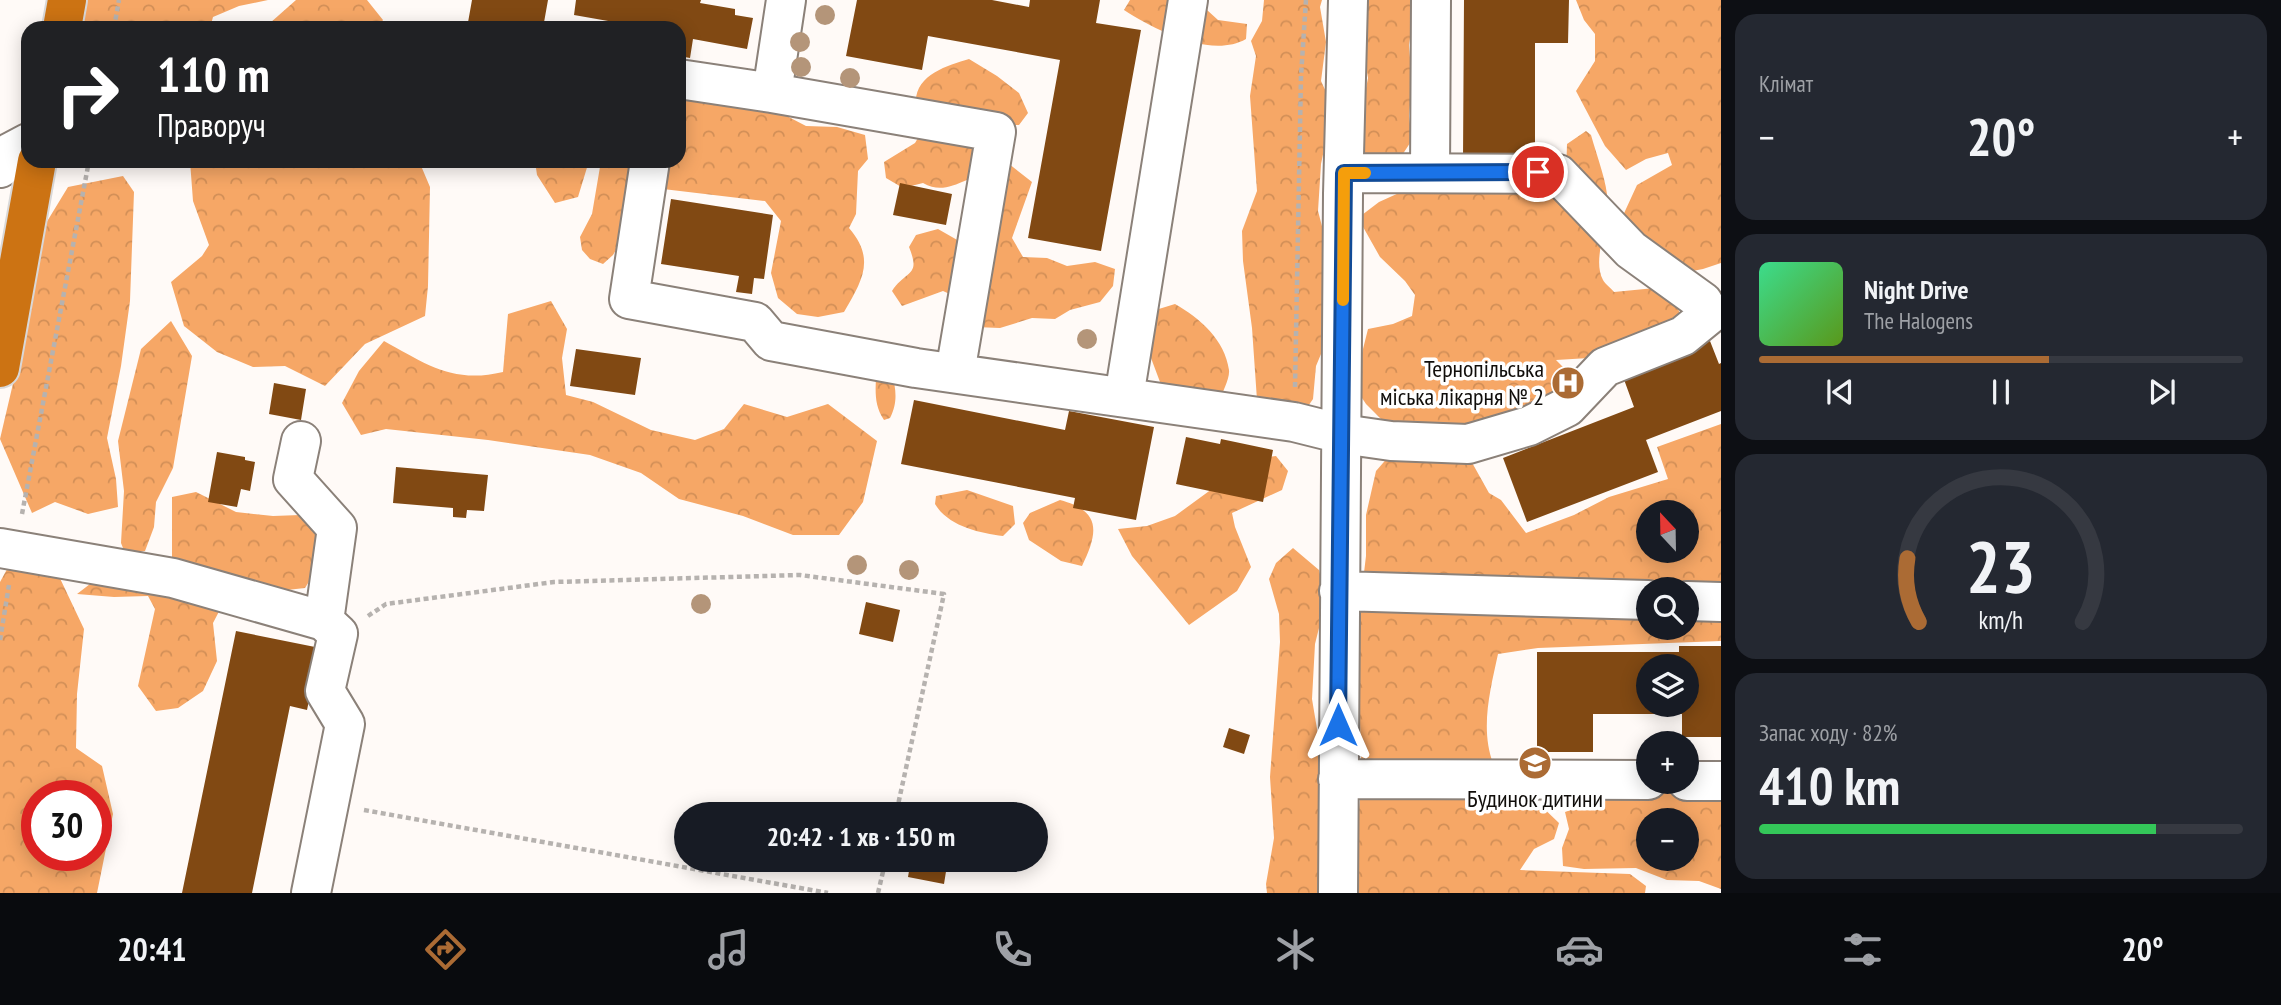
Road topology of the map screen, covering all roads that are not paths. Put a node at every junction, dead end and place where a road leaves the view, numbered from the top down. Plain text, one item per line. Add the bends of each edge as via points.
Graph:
1 (67, 0) edge
2 (786, 0) edge
3 (1188, 0) edge
4 (1348, 0) edge
5 (1431, 0) edge
6 (63, 21) edge
7 (686, 80) edge
8 (772, 93) junction
9 (21, 147) edge
10 (0, 167) edge
11 (36, 168) edge
12 (649, 168) edge
13 (1344, 173) junction
14 (1430, 173) junction
15 (1716, 312) edge
16 (0, 368) edge
17 (956, 373) junction
18 (1124, 397) junction
19 (1342, 434) junction
20 (301, 441) dead end
21 (7, 550) edge
22 (1339, 591) junction
23 (1636, 600) edge
24 (1699, 601) edge
25 (1721, 602) edge
26 (331, 628) junction
27 (1338, 779) junction
28 (1636, 780) edge
29 (1699, 780) edge
30 (1721, 781) edge
31 (311, 893) edge
32 (1338, 893) edge

1 - 6 highway
2 - 8 street
3 - 18 street
4 - 13 street
5 - 14 street
7 - 8 street
8 - 17 street via 996,132
9 - 10 street
11 - 16 highway
12 - 17 street via 629,299 755,322 771,341
13 - 14 street
13 - 19 street
14 - 15 street via 1558,174 1631,250
15 - 19 street via 1683,336 1605,367 1567,407 1529,426 1468,444
17 - 18 street
18 - 19 street via 1294,422
19 - 22 street
20 - 26 street via 293,479 337,528
21 - 26 street via 173,578
22 - 23 street
22 - 27 street
24 - 25 street
26 - 31 street via 326,691 345,724
27 - 28 street
27 - 32 street
29 - 30 street

